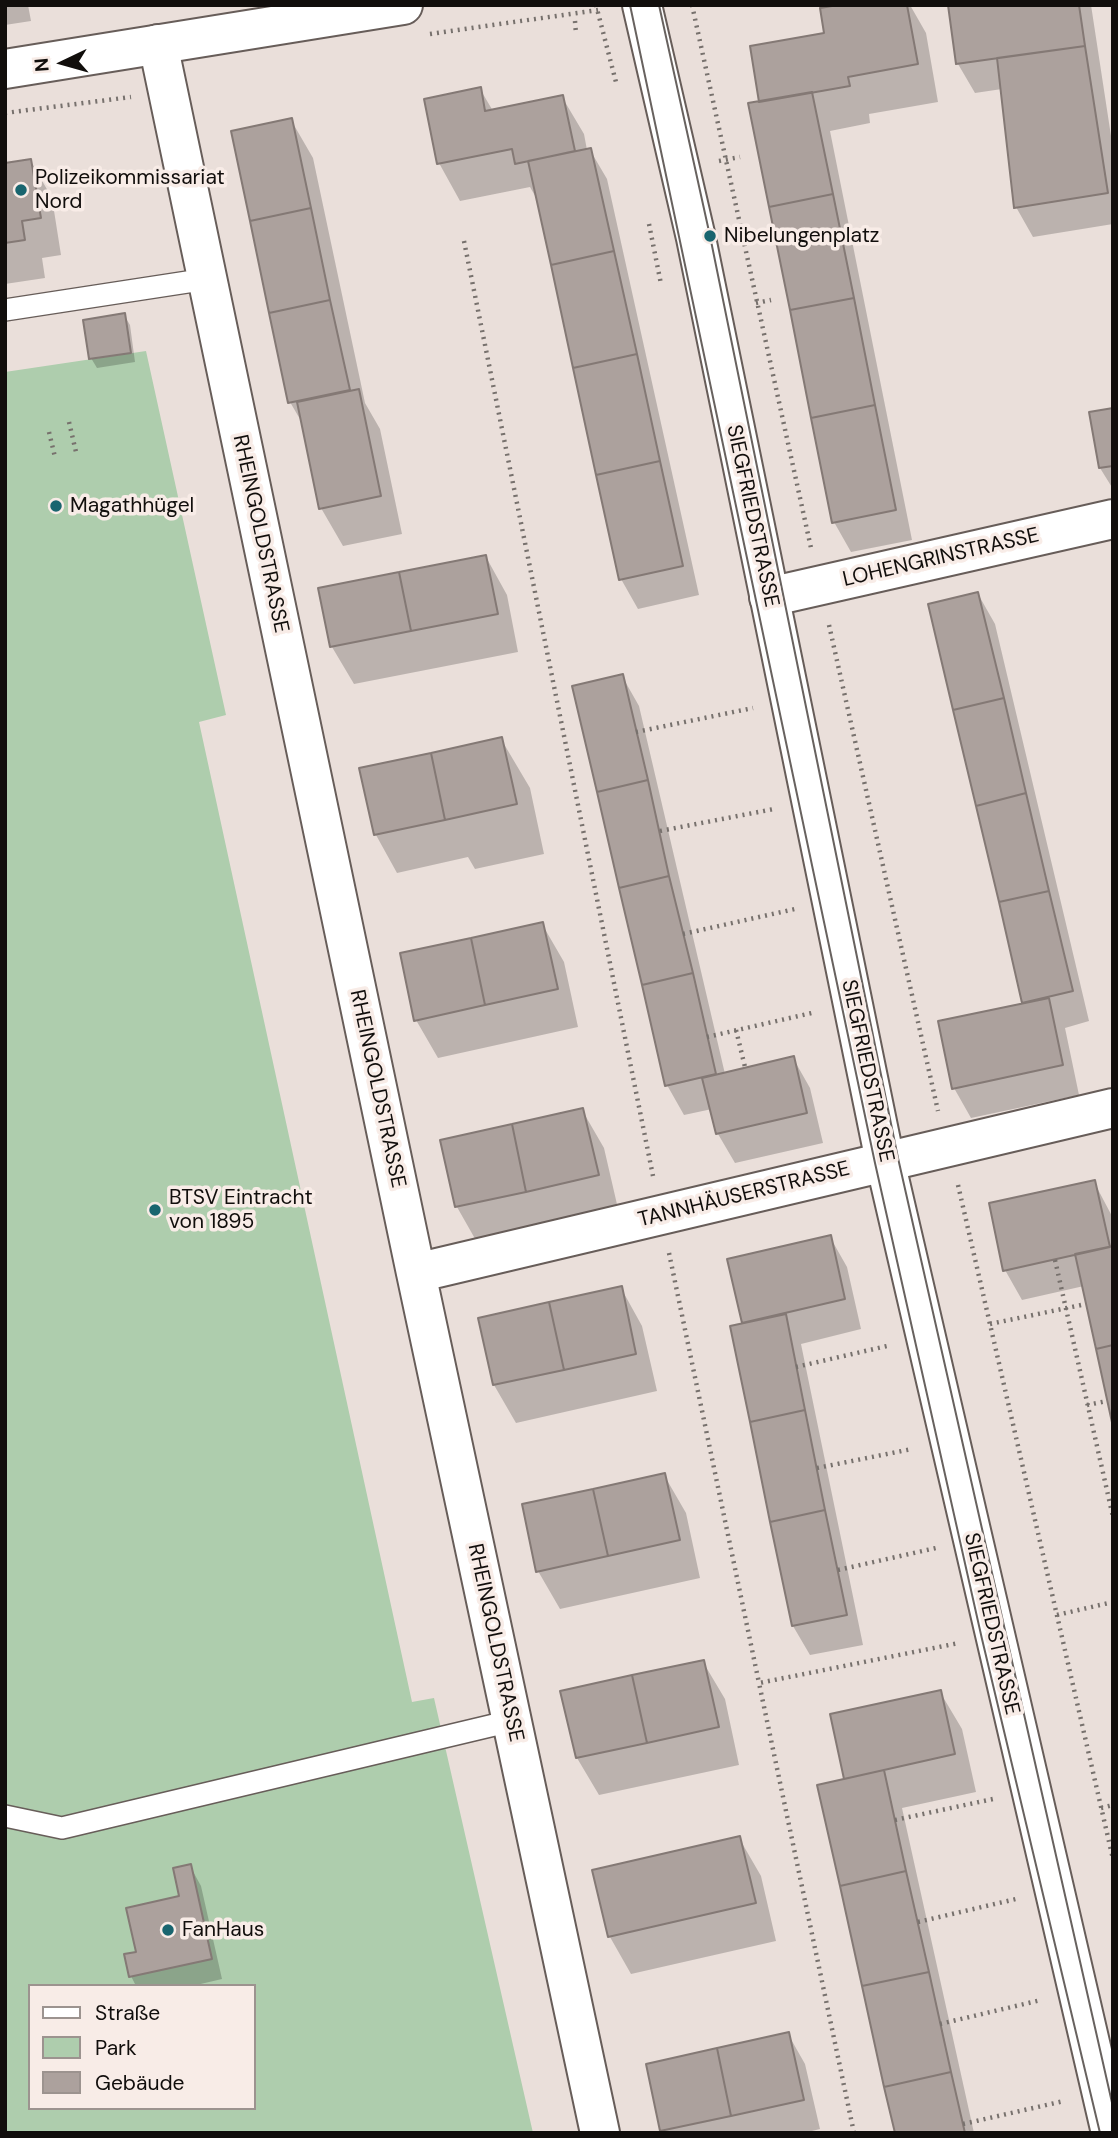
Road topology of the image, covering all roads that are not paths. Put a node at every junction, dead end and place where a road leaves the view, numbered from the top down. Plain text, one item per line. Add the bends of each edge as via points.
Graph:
1 (403, 5) edge
2 (642, 5) edge
3 (158, 44) junction
4 (5, 69) edge
5 (207, 279) junction
6 (5, 310) edge
7 (1113, 519) edge
8 (769, 597) junction
9 (1113, 1108) edge
10 (885, 1161) junction
11 (416, 1273) junction
12 (511, 1721) junction
13 (5, 1815) edge
14 (600, 2133) edge
15 (1111, 2133) edge

1 - 3 street
2 - 8 street, SIEGFRIEDSTRASSE via 696,238
3 - 4 street
3 - 5 street, RHEINGOLDSTRASSE
5 - 6 lane
5 - 11 street, RHEINGOLDSTRASSE
7 - 8 street, LOHENGRINSTRASSE
8 - 10 street, SIEGFRIEDSTRASSE
9 - 10 street, TANNHÄUSERSTRASSE via 953,1159
10 - 11 street, TANNHÄUSERSTRASSE
10 - 15 street, SIEGFRIEDSTRASSE
11 - 12 street, RHEINGOLDSTRASSE
12 - 13 lane via 62,1828
12 - 14 street, RHEINGOLDSTRASSE

